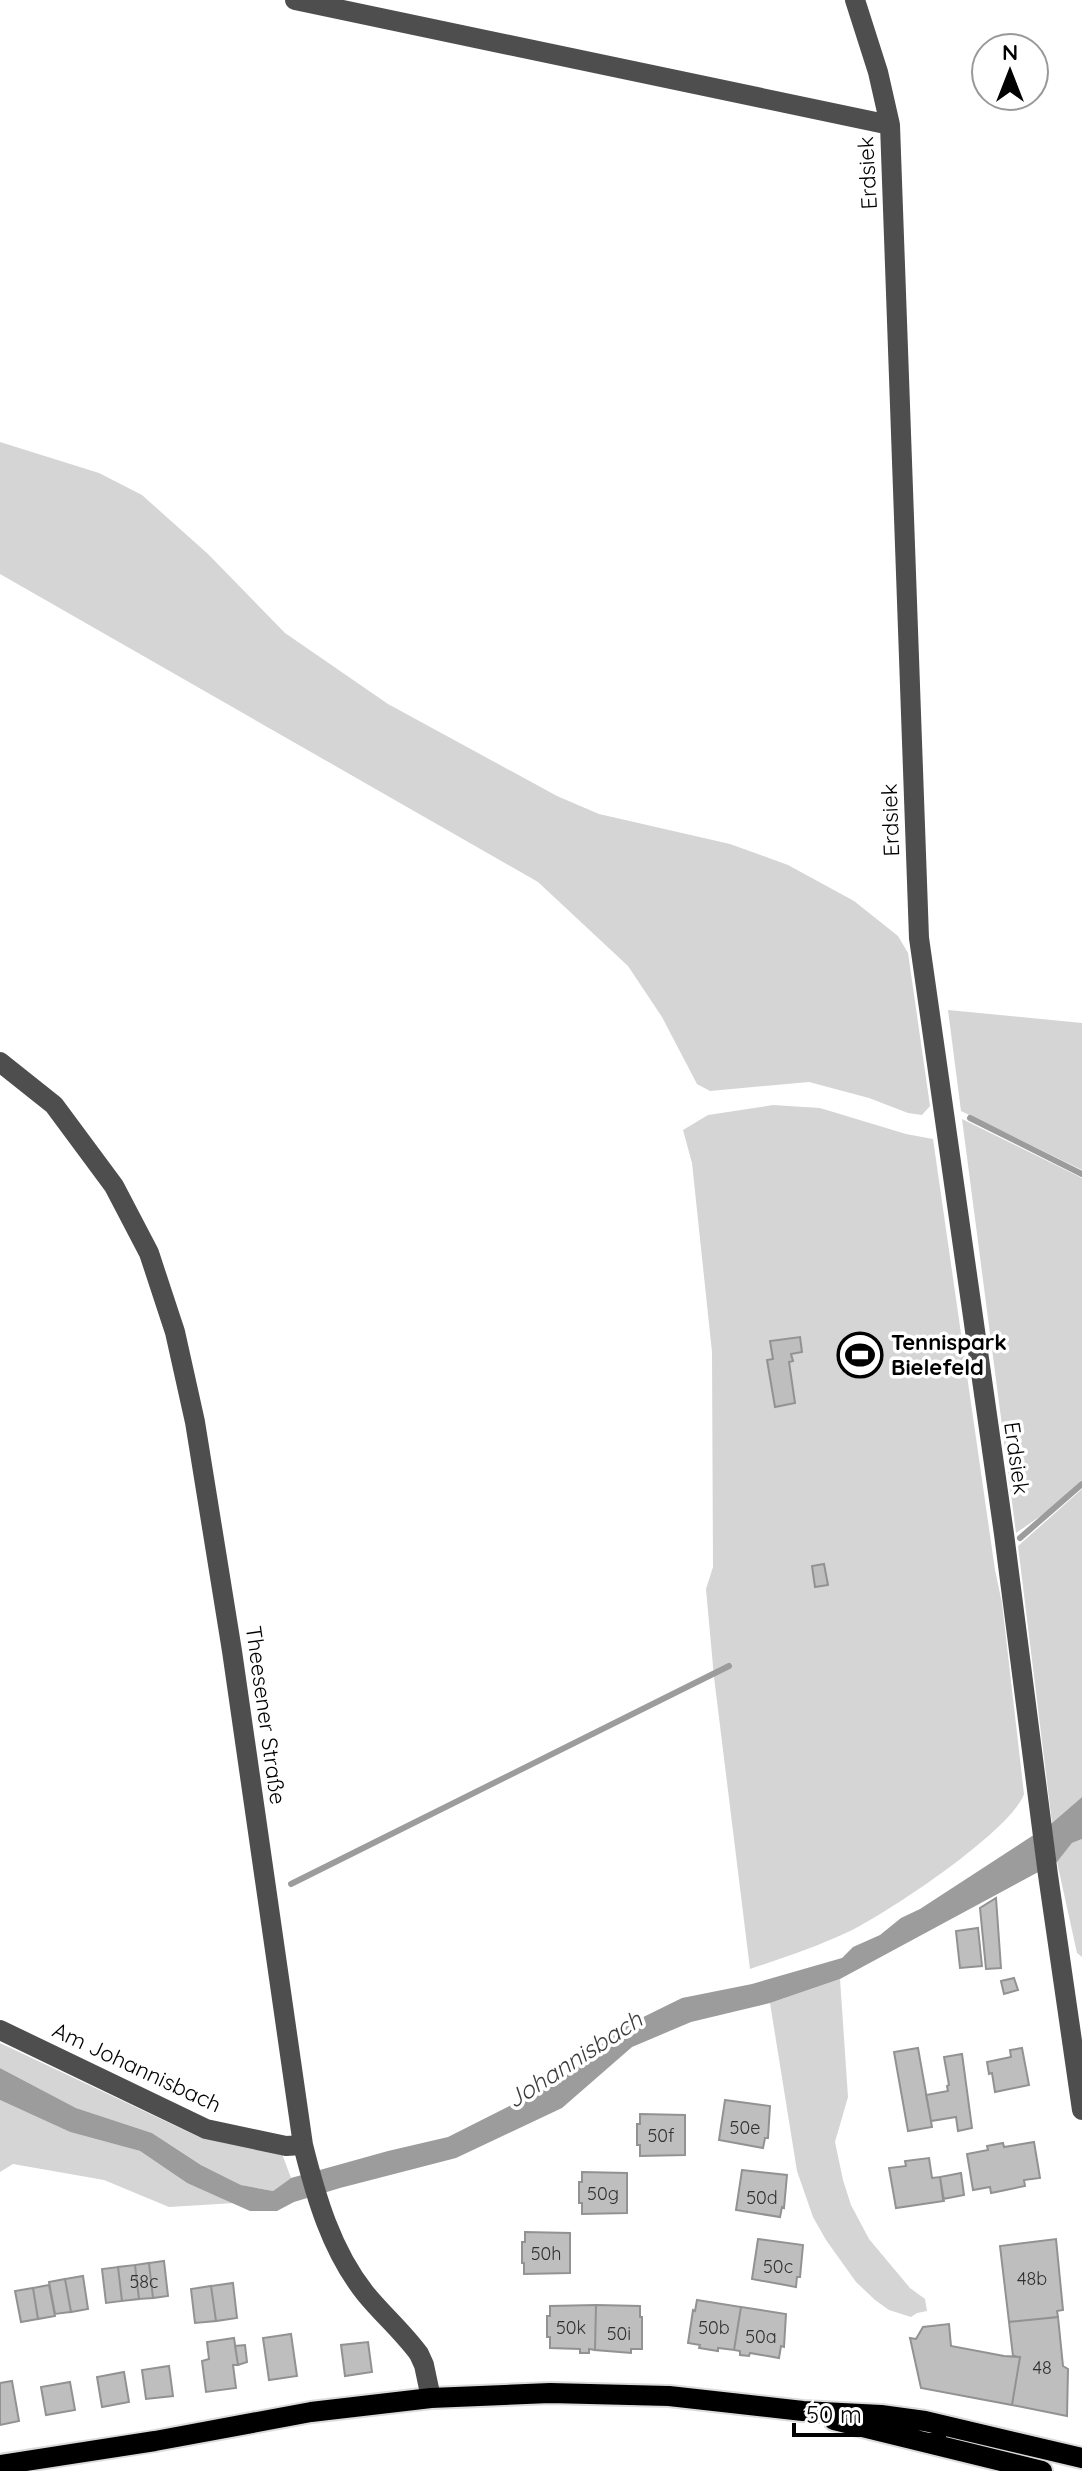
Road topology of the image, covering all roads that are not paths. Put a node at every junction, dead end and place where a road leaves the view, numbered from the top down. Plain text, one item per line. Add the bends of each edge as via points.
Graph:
1 (295, 0) edge
2 (855, 0) edge
3 (890, 125) junction
4 (0, 1062) edge
5 (1073, 1978) edge
6 (0, 2030) edge
7 (1082, 2110) edge
8 (303, 2145) junction
9 (431, 2398) junction
10 (803, 2411) junction
11 (1082, 2458) edge
12 (0, 2465) edge
13 (1042, 2471) edge

1 - 3 street, Erdsiek
2 - 3 street
3 - 5 street, Erdsiek via 919,938 1048,1875
4 - 8 street, Theesener Straße via 54,1105 114,1186 149,1253 175,1332 232,1651
5 - 7 street, Erdsiek
6 - 8 street, Am Johannisbach via 206,2129
8 - 9 street, Theesener Straße via 332,2240 363,2290 419,2354
9 - 10 main road via 629,2394
9 - 12 main road via 298,2414
10 - 11 main road via 925,2421
10 - 13 main road

